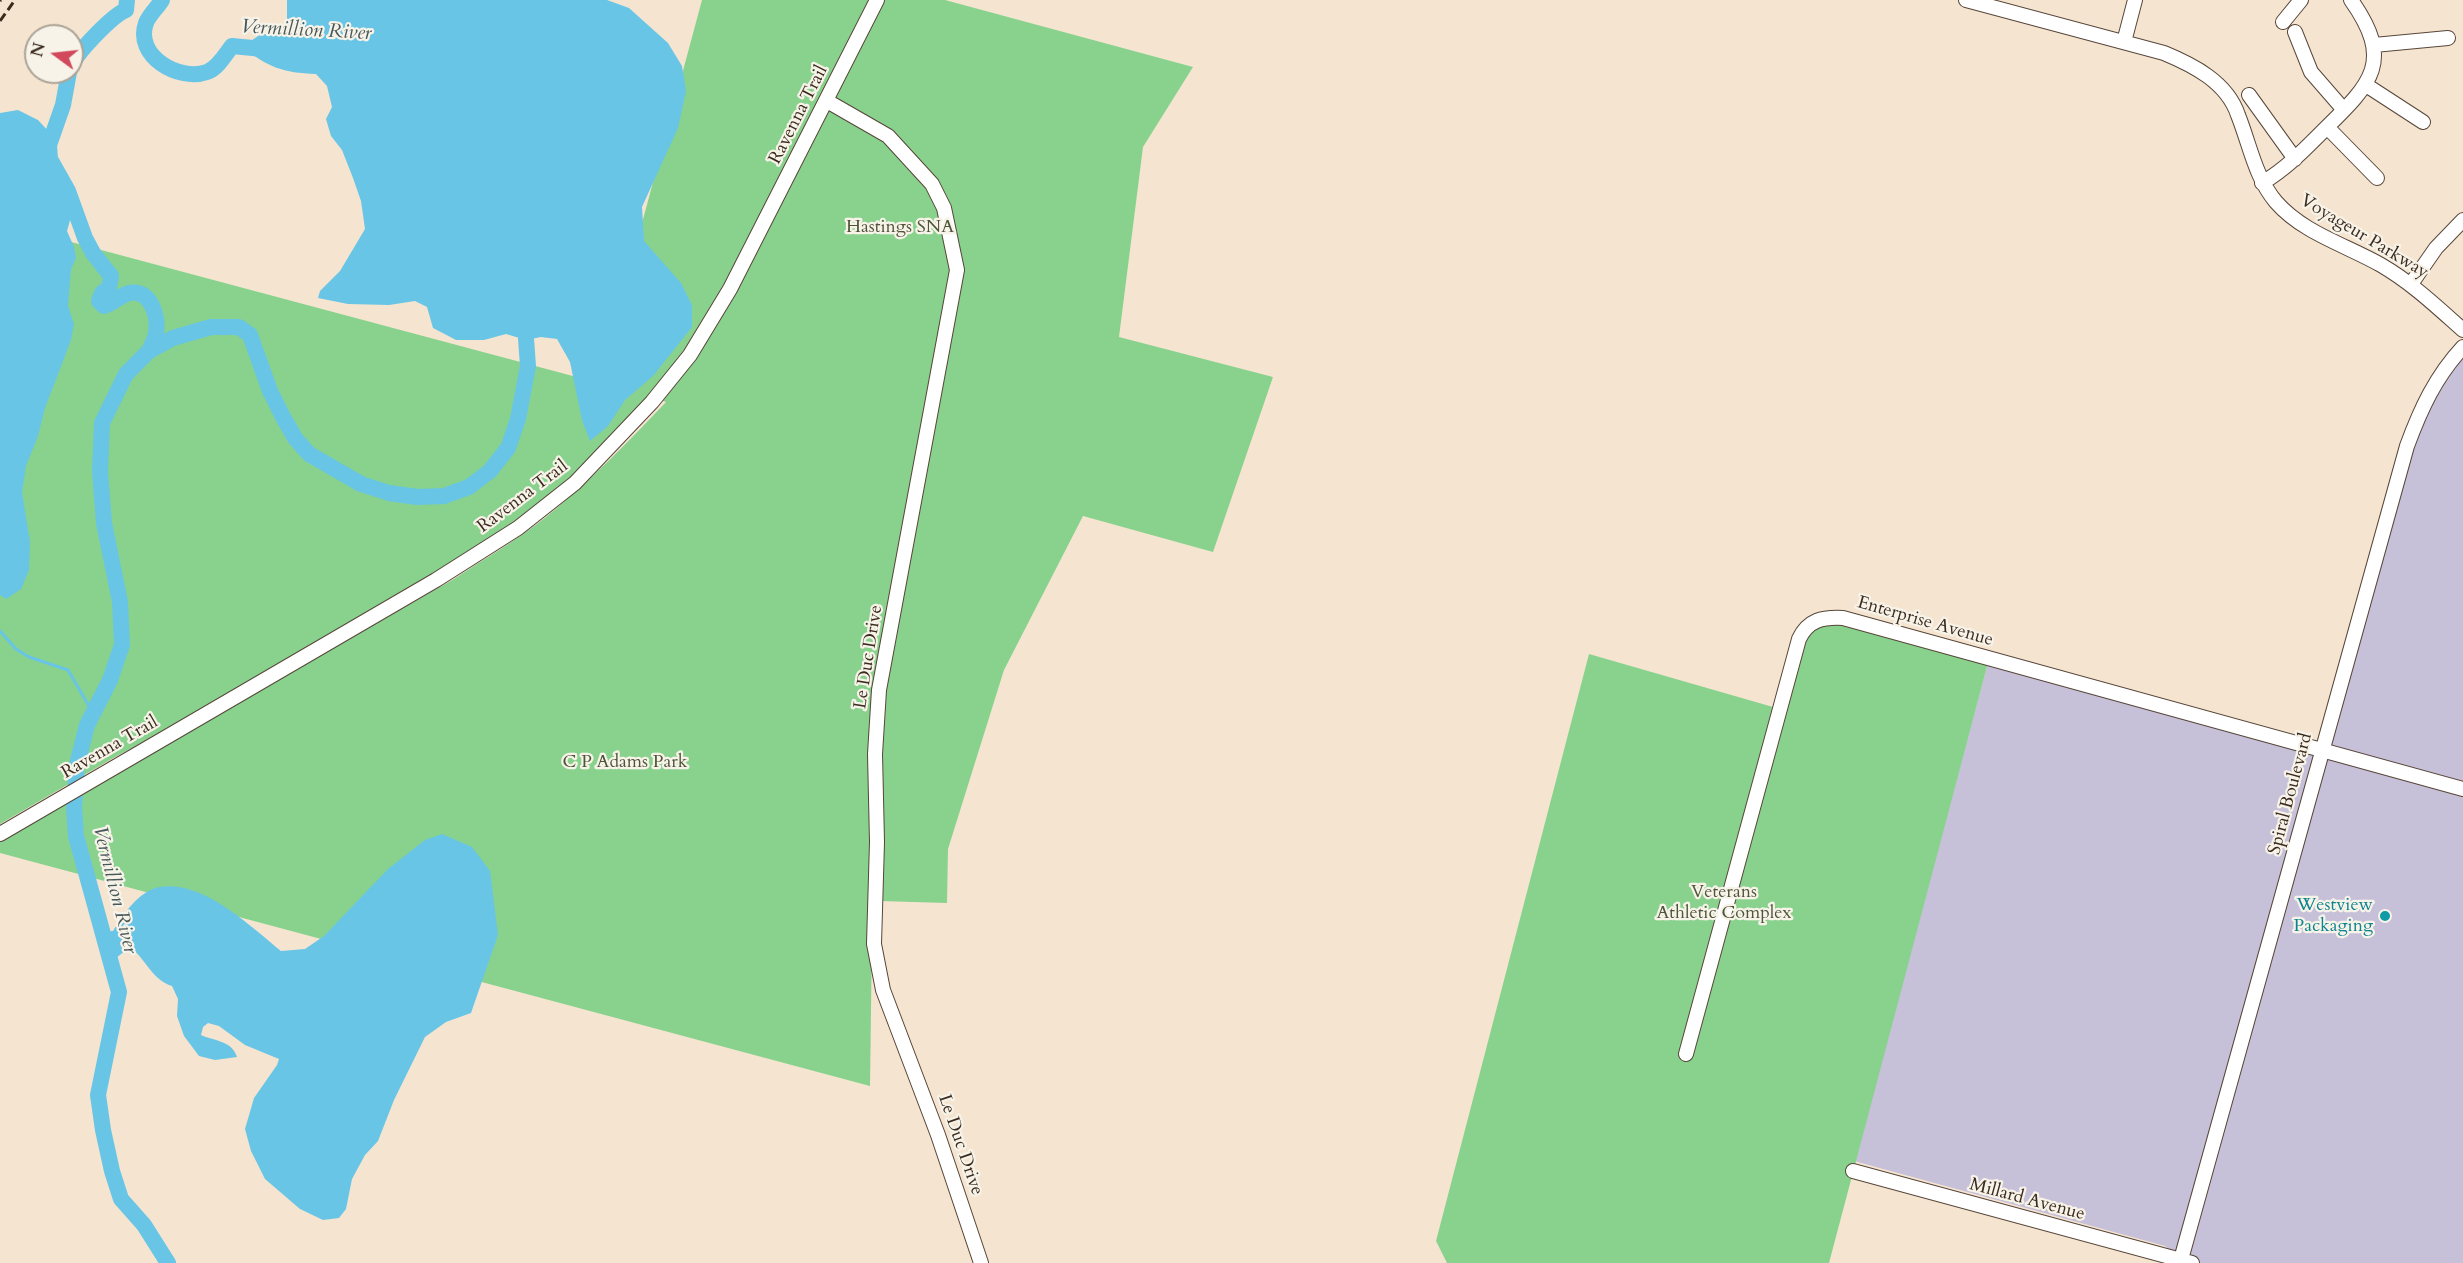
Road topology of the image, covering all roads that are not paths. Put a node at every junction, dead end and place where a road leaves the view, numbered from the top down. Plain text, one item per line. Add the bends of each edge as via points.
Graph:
1 (877, 0) edge
2 (1966, 0) edge
3 (2135, 0) edge
4 (2301, 0) edge
5 (2358, 2) edge
6 (2283, 22) dead end
7 (2295, 32) dead end
8 (2448, 38) dead end
9 (2124, 42) junction
10 (2374, 45) junction
11 (2366, 85) junction
12 (2249, 95) dead end
13 (827, 101) junction
14 (2344, 110) junction
15 (2423, 122) dead end
16 (2327, 127) junction
17 (2295, 159) junction
18 (2377, 178) dead end
19 (2262, 183) junction
20 (2463, 220) edge
21 (2411, 284) junction
22 (2463, 330) edge
23 (2463, 346) edge
24 (2322, 750) junction
25 (2463, 789) edge
26 (0, 834) edge
27 (1686, 1053) dead end
28 (1853, 1171) dead end
29 (2184, 1262) edge
30 (981, 1263) edge

1 - 13 street, Ravenna Trail
2 - 9 street, Voyageur Parkway
3 - 9 street
4 - 6 street
5 - 10 street
7 - 14 street via 2311,72
8 - 10 street
9 - 19 street, Voyageur Parkway via 2191,64 2210,77 2238,113
10 - 11 street via 2371,76
11 - 14 street
11 - 15 street
12 - 17 street
13 - 26 street, Ravenna Trail via 730,289 690,355 652,402 575,483 518,528 436,580
13 - 30 street, Le Duc Drive via 888,136 932,184 944,208 957,270 879,690 874,944 883,990
14 - 16 street
16 - 17 street
16 - 18 street
17 - 19 street
19 - 21 street, Voyageur Parkway via 2297,222
20 - 21 street via 2436,248
21 - 22 street, Voyageur Parkway
23 - 24 street, Spiral Boulevard via 2431,389 2406,446
24 - 25 street, Enterprise Avenue
24 - 27 street, Enterprise Avenue via 1843,618 1813,621 1799,639
24 - 29 street, Spiral Boulevard
28 - 29 street, Millard Avenue

